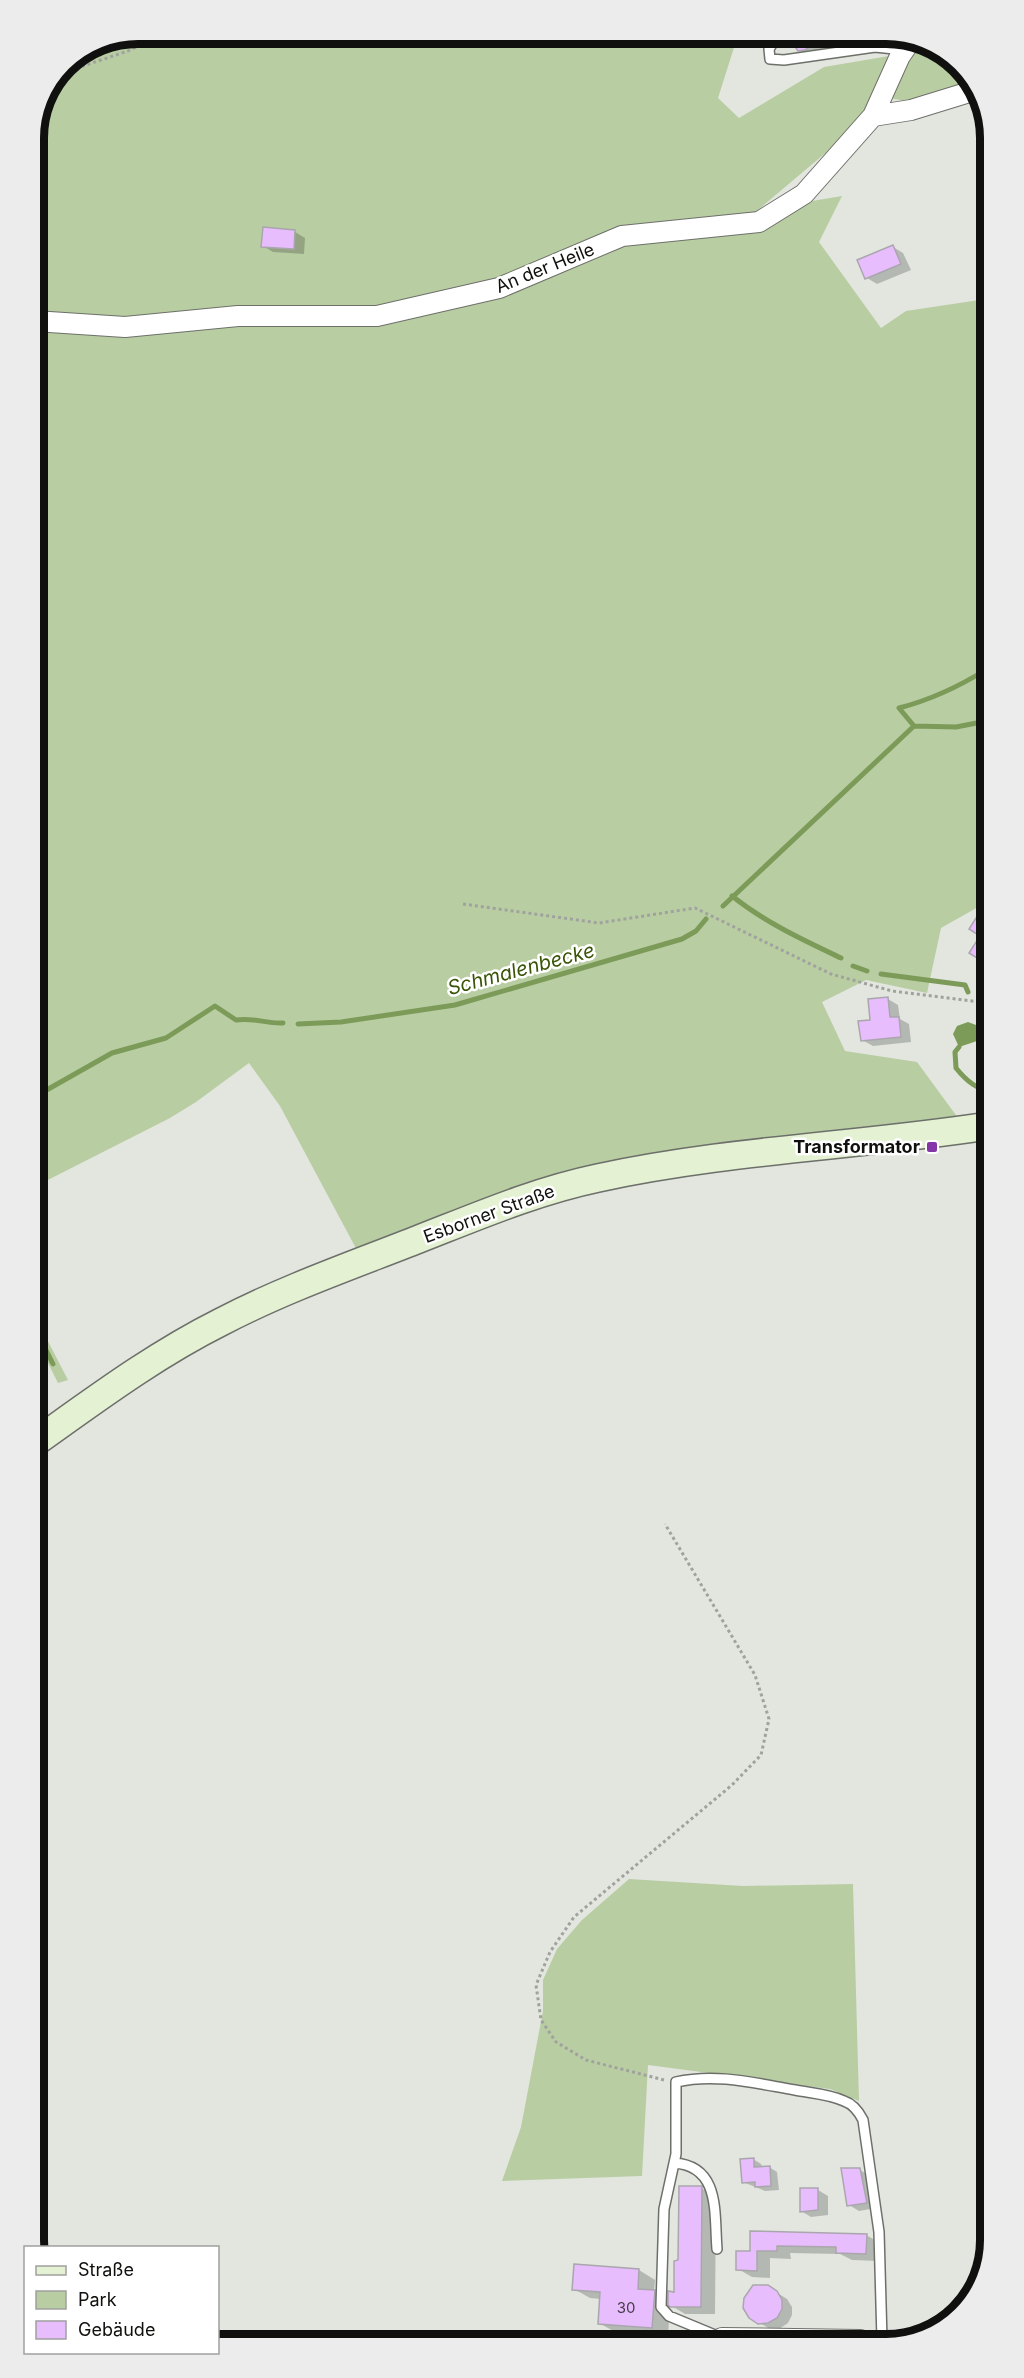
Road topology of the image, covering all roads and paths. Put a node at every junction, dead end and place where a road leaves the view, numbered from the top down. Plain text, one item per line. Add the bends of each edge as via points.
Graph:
1 (143, 44) edge
2 (772, 44) edge
3 (901, 45) edge
4 (906, 46) edge
5 (73, 69) edge
6 (969, 92) edge
7 (873, 117) junction
8 (44, 322) edge
9 (463, 904) dead end
10 (980, 1002) edge
11 (980, 1127) edge
12 (44, 1436) edge
13 (665, 1524) dead end
14 (676, 2082) junction
15 (674, 2163) junction
16 (717, 2249) dead end
17 (709, 2334) edge
18 (882, 2334) edge

1 - 5 path
2 - 3 lane via 770,59 784,60
4 - 7 street, An der Heile
6 - 7 street
7 - 8 street, An der Heile via 804,194 759,222 622,236 499,288 377,316 238,316 125,327
9 - 10 path via 599,923 695,908 831,974 892,991
11 - 12 main road, Esborner Straße via 682,1162 595,1178 517,1200 220,1322 122,1381
13 - 14 path via 755,1675 769,1719 761,1755 732,1785 574,1917 550,1952 536,1985 541,2020 556,2042 586,2060
14 - 15 lane
14 - 18 lane via 725,2078 844,2101 860,2113 879,2232
15 - 16 lane via 695,2168 711,2186
15 - 17 lane via 664,2209 661,2307 669,2316

